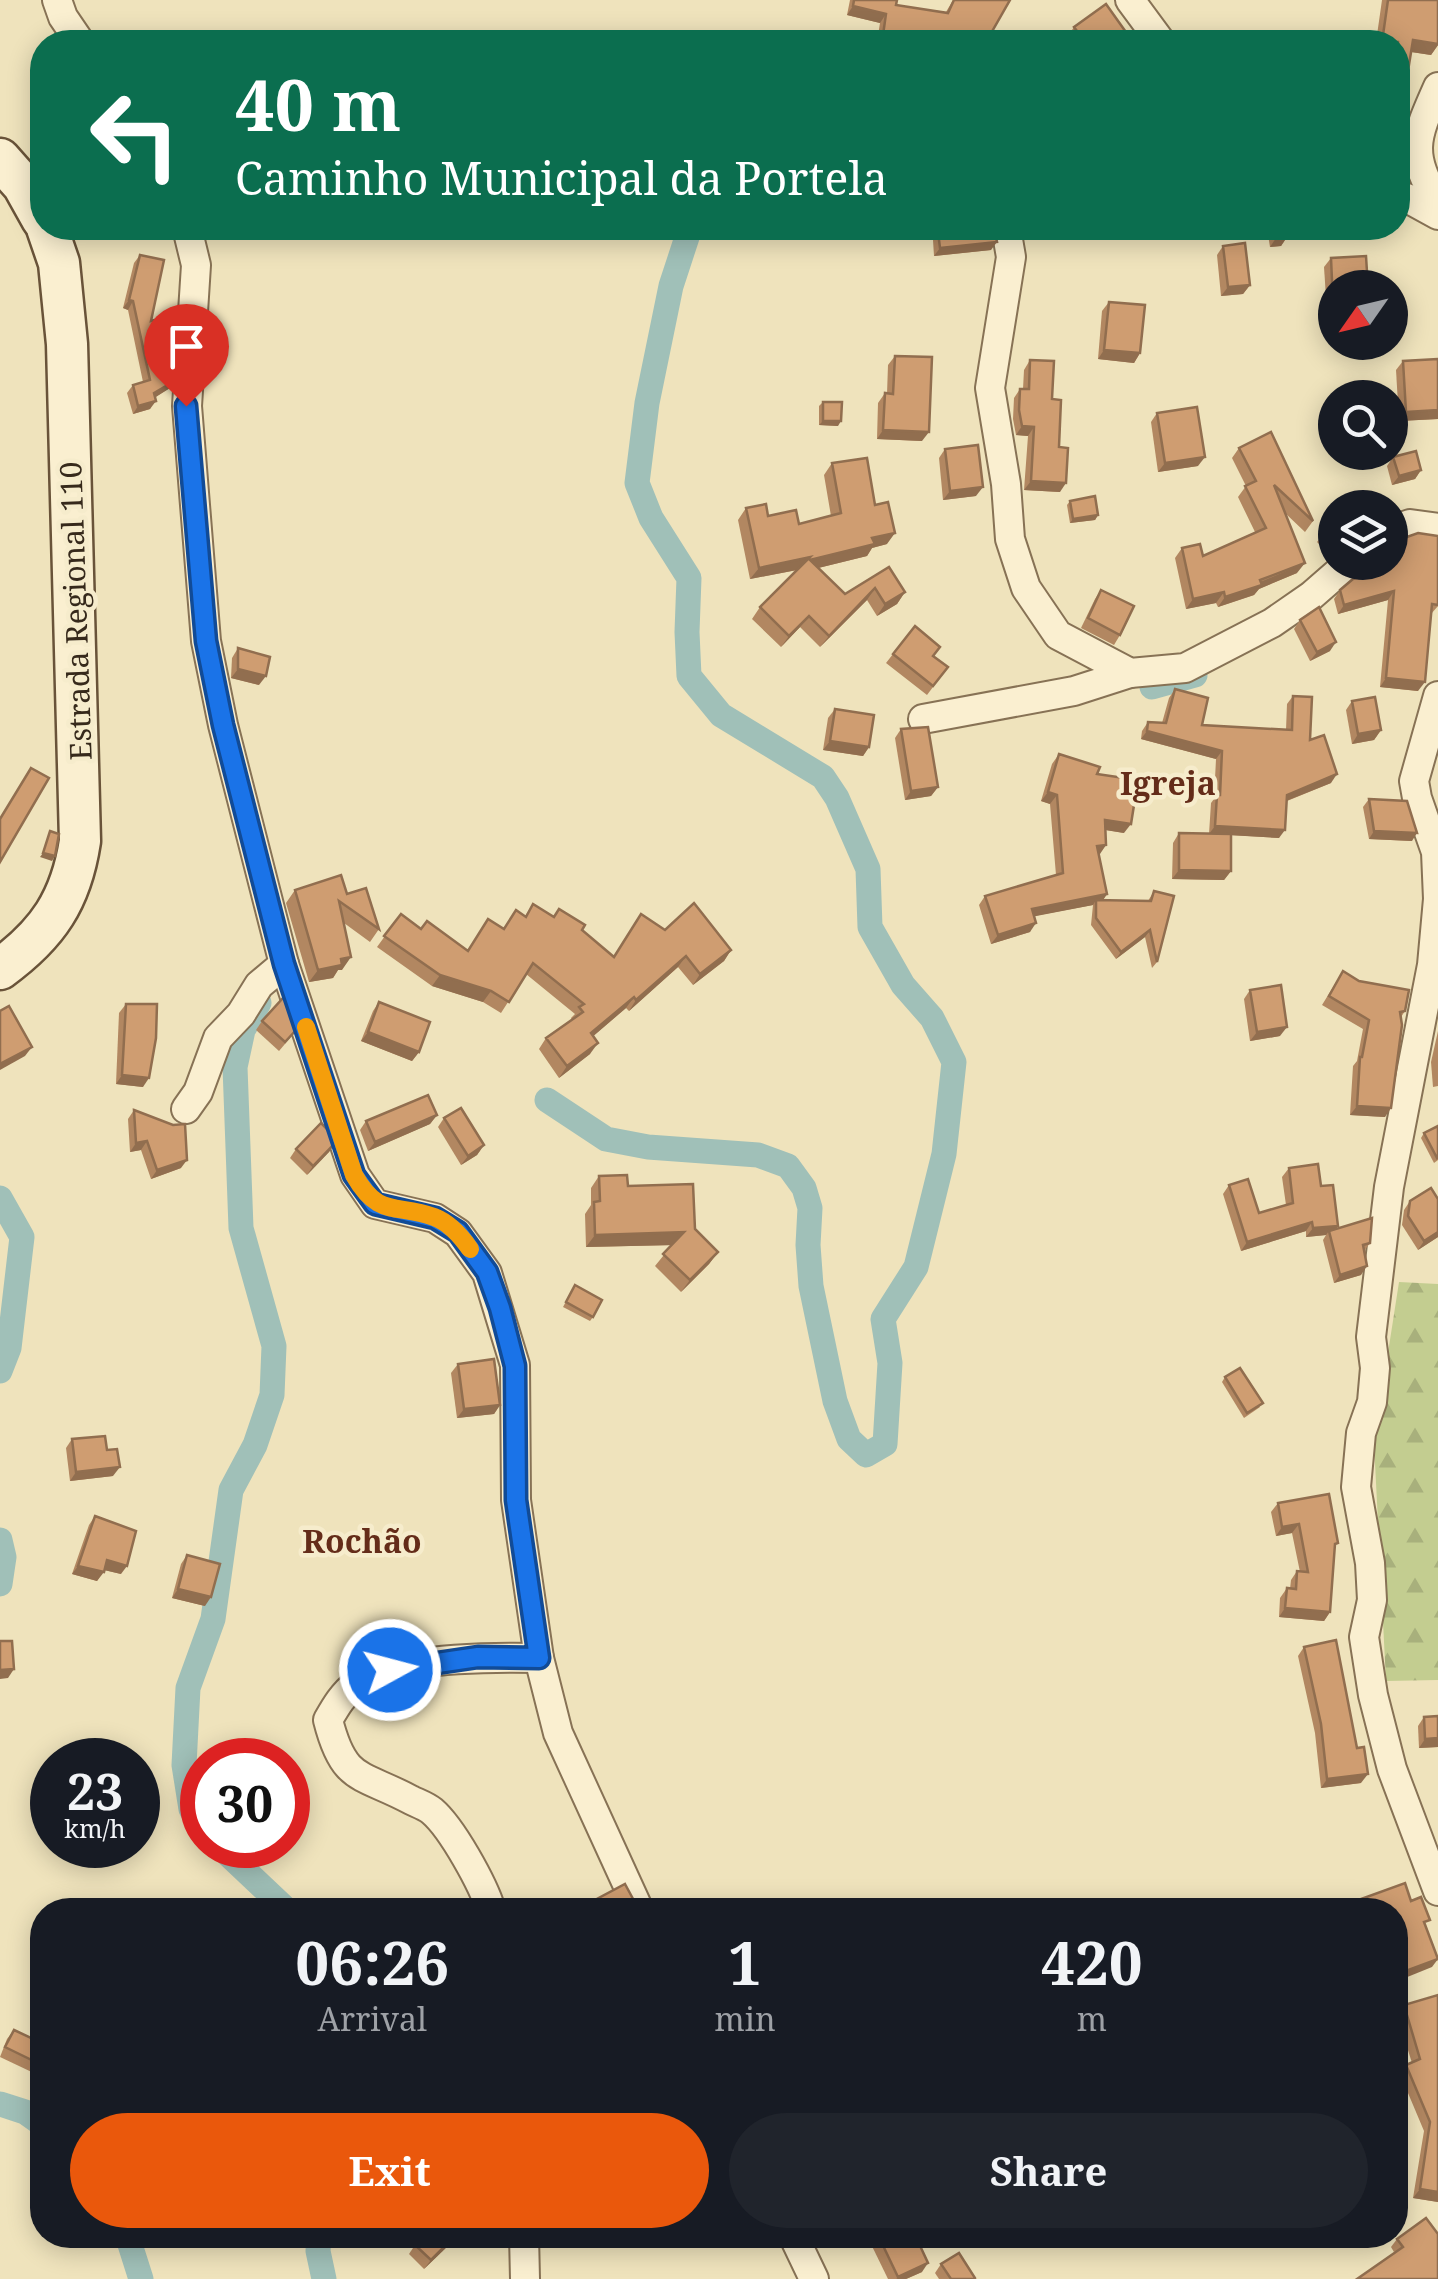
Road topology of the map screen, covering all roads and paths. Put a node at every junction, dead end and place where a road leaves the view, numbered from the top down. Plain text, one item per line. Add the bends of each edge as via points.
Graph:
1 (56, 0) edge
2 (1130, 0) edge
3 (72, 30) edge
4 (1152, 30) edge
5 (1438, 87) edge
6 (0, 159) edge
7 (30, 198) edge
8 (1410, 200) edge
9 (1438, 203) edge
10 (1438, 215) edge
11 (52, 240) edge
12 (190, 240) edge
13 (1008, 240) edge
14 (1408, 525) edge
15 (1438, 528) edge
16 (1329, 580) edge
17 (1130, 673) junction
18 (1438, 696) edge
19 (922, 718) dead end
20 (284, 964) junction
21 (0, 968) edge
22 (186, 1109) dead end
23 (539, 1658) junction
24 (1438, 1891) edge
25 (487, 1898) edge
26 (633, 1898) edge
27 (524, 2248) edge
28 (799, 2248) edge
29 (525, 2279) edge
30 (814, 2279) edge

1 - 3 street
2 - 4 street
5 - 9 street via 1416,140 1417,160
6 - 7 main road
8 - 10 street
11 - 21 main road, Estrada Regional 110 via 66,344 80,840 61,906 31,946
12 - 20 street via 196,264 186,406 206,641
13 - 17 street via 990,388 1010,540 1026,588 1058,635
14 - 15 street
16 - 17 street via 1272,623 1207,658 1185,668
17 - 19 street via 1074,692
18 - 24 street via 1414,780 1436,852 1432,965 1389,1187 1371,1337 1372,1402 1361,1433 1356,1487 1370,1563 1364,1637 1374,1695 1392,1769
20 - 22 street via 218,1038
20 - 23 street via 362,1188 375,1204 435,1218 458,1232 487,1272 515,1366 516,1500
23 - 25 street via 478,1657 390,1670 342,1696 328,1720 336,1750 355,1775 432,1811
23 - 26 street via 558,1734
27 - 29 street
28 - 30 street

